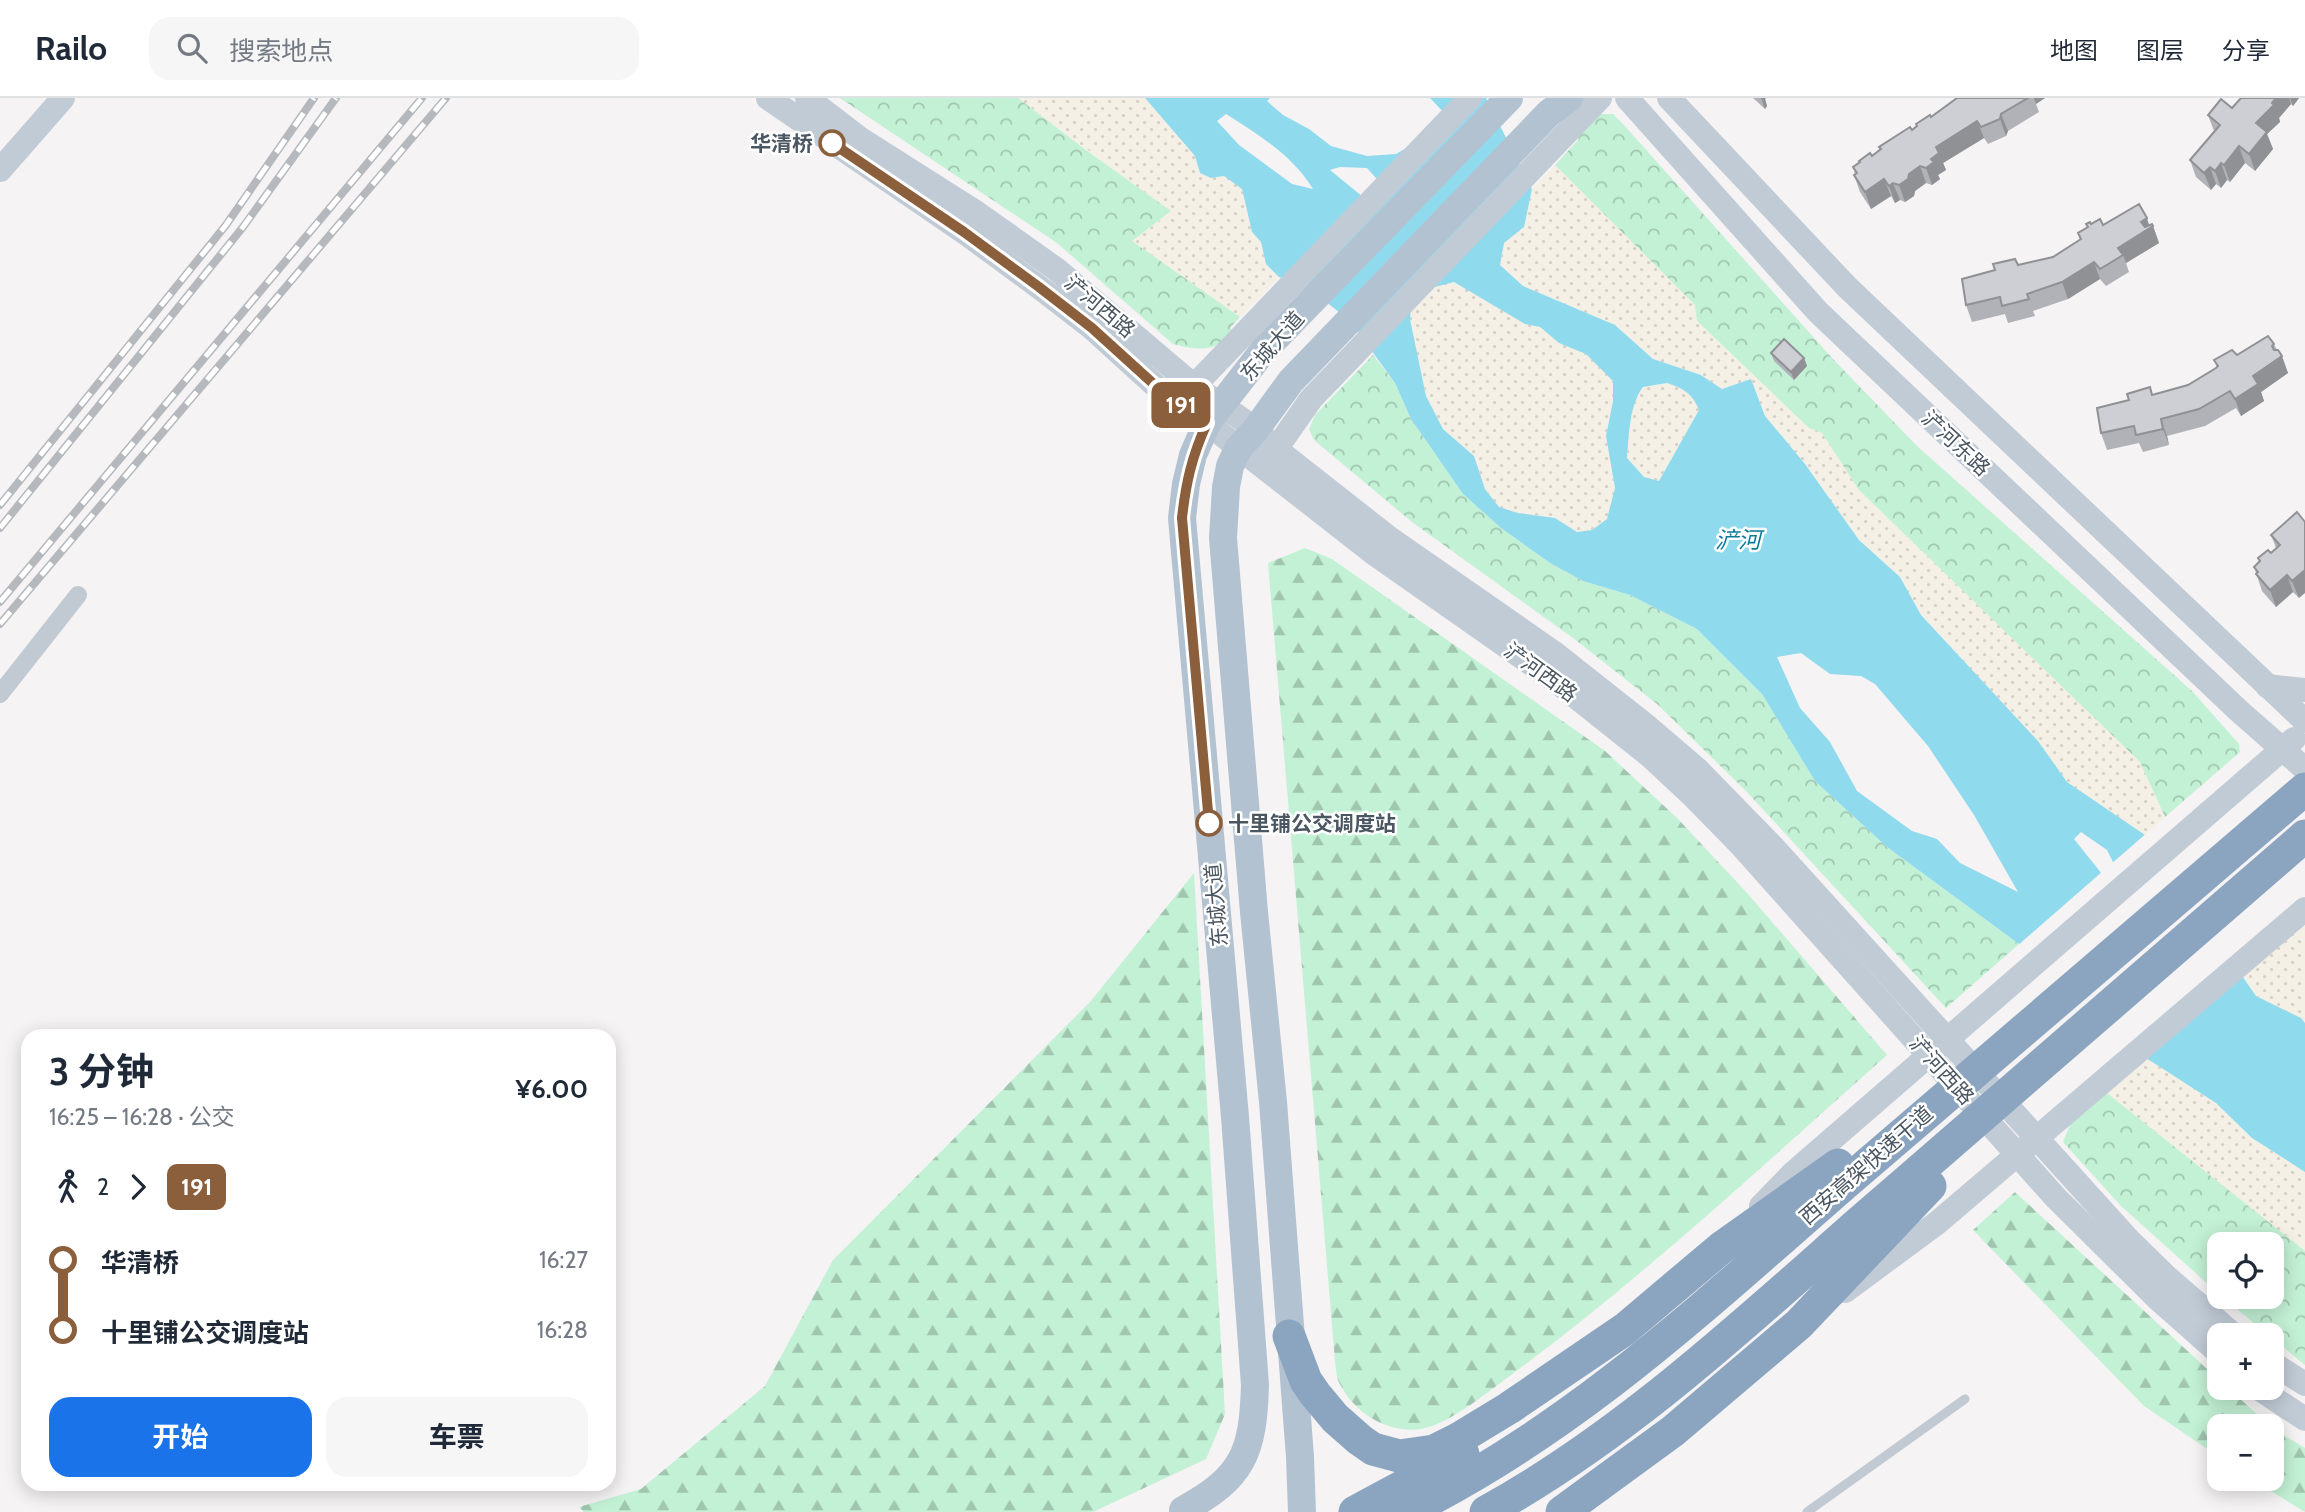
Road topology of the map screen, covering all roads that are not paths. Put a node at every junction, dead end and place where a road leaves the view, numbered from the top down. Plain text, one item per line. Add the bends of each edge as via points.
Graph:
1 (63, 98) edge
2 (768, 98) edge
3 (807, 98) edge
4 (1470, 98) edge
5 (1509, 98) edge
6 (1600, 98) edge
7 (1627, 98) edge
8 (1669, 98) edge
9 (1561, 115) edge
10 (0, 170) edge
11 (1255, 341) junction
12 (1194, 386) junction
13 (1301, 390) junction
14 (1215, 414) junction
15 (1247, 439) junction
16 (1276, 449) junction
17 (78, 595) dead end
18 (2267, 686) junction
19 (2305, 690) edge
20 (0, 694) edge
21 (2305, 721) edge
22 (2305, 729) edge
23 (2305, 769) edge
24 (2305, 789) edge
25 (2305, 836) edge
26 (2305, 909) edge
27 (1891, 1136) junction
28 (1929, 1174) junction
29 (1721, 1248) junction
30 (2220, 1323) edge
31 (1799, 1324) junction
32 (1625, 1329) junction
33 (1289, 1336) junction
34 (2207, 1342) edge
35 (2284, 1371) edge
36 (2305, 1384) edge
37 (1965, 1399) dead end
38 (2276, 1400) edge
39 (2305, 1419) edge
40 (1181, 1511) edge
41 (1218, 1512) edge
42 (1302, 1512) edge
43 (1355, 1512) edge
44 (1406, 1512) edge
45 (1486, 1512) edge
46 (1562, 1512) edge
47 (1807, 1512) edge

1 - 10 main road
2 - 14 main road, 浐河西路 via 1039,287 1168,397
3 - 12 main road, 浐河西路 via 1056,269
4 - 11 main road
5 - 11 main road, 东城大道
6 - 9 main road
7 - 23 main road, 浐河东路 via 1818,312
8 - 18 main road, 浐河东路 via 1847,287
9 - 13 main road, 东城大道
11 - 12 main road
11 - 14 main road, 东城大道
12 - 14 main road, 浐河西路
13 - 15 main road, 东城大道
13 - 16 main road
14 - 15 main road, 浐河西路
14 - 40 main road, 东城大道 via 1193,455 1182,518 1255,1385 1252,1428 1236,1470 1210,1495
15 - 16 main road, 浐河西路
15 - 33 main road, 东城大道 via 1230,467 1226,487 1224,564 1273,1102
15 - 34 main road, 浐河西路 via 1398,570 1566,689 1650,756 1776,884 2056,1198
16 - 30 main road, 浐河西路 via 1388,537 1553,652 1697,769 2095,1204
17 - 20 street
18 - 19 main road
18 - 21 main road, 浐河东路
22 - 29 main road via 1793,1173
24 - 27 highway, 西安高架快速干道
25 - 28 highway, 西安高架快速干道 via 2036,1067
26 - 31 main road via 1937,1223
27 - 29 highway
27 - 44 highway, 西安高架快速干道 via 1651,1352 1562,1420 1482,1472
28 - 31 highway
28 - 45 highway, 西安高架快速干道 via 1622,1422
29 - 32 highway
31 - 46 highway via 1673,1431
32 - 33 highway via 1458,1439 1434,1451 1409,1455 1373,1449 1335,1418 1307,1381
32 - 43 highway via 1548,1398 1504,1429
33 - 42 main road, 东城大道
35 - 36 main road
37 - 47 lane
38 - 39 main road
40 - 41 main road

